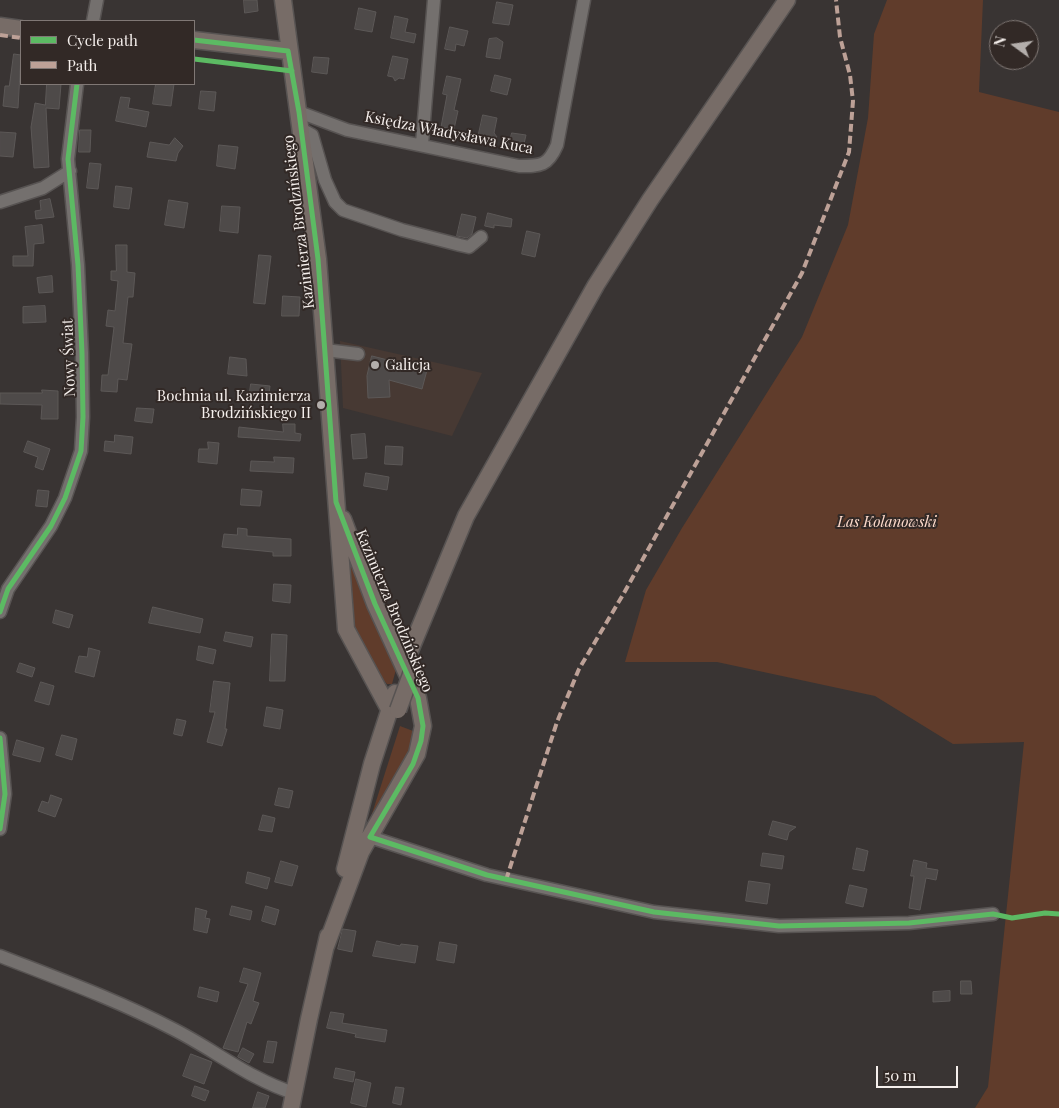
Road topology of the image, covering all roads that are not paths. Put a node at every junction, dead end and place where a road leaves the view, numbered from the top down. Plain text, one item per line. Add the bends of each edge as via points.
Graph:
1 (97, 0) edge
2 (283, 0) edge
3 (434, 0) edge
4 (584, 0) edge
5 (786, 0) edge
6 (93, 20) edge
7 (0, 26) edge
8 (20, 29) edge
9 (195, 40) edge
10 (288, 51) junction
11 (77, 85) edge
12 (299, 112) junction
13 (301, 129) junction
14 (422, 144) junction
15 (70, 171) junction
16 (0, 202) edge
17 (481, 237) dead end
18 (325, 350) junction
19 (358, 354) dead end
20 (336, 502) junction
21 (0, 612) edge
22 (410, 664) junction
23 (394, 710) junction
24 (0, 738) edge
25 (0, 829) edge
26 (363, 836) junction
27 (993, 914) dead end
28 (0, 956) edge
29 (293, 1101) edge

1 - 6 street
2 - 10 main road, Kazimierza Brodzińskiego
3 - 14 street
4 - 14 street, Księdza Władysława Kuca via 551,158 540,166 519,166
5 - 22 main road via 596,285 520,423
7 - 8 main road
9 - 10 main road
10 - 12 main road, Kazimierza Brodzińskiego
11 - 15 street, Nowy Świat via 68,159
12 - 13 main road, Kazimierza Brodzińskiego
12 - 14 street, Księdza Władysława Kuca via 348,130
13 - 17 street via 312,136 325,180 342,210 460,245 469,246
13 - 18 main road, Kazimierza Brodzińskiego via 318,260
15 - 16 street via 42,188
15 - 21 street, Nowy Świat via 82,353 80,451 62,505 12,581
18 - 19 street
18 - 20 main road, Kazimierza Brodzińskiego
20 - 23 main road, Kazimierza Brodzińskiego via 346,629
20 - 26 main road, Kazimierza Brodzińskiego via 368,587 418,698 422,718 417,754
22 - 23 main road, bridge
22 - 23 main road via 395,693
23 - 26 main road
24 - 25 street via 5,794
26 - 27 street via 487,875 654,912 779,926 909,923
26 - 29 main road via 359,858 326,946
28 - 29 street via 122,1004 202,1045

